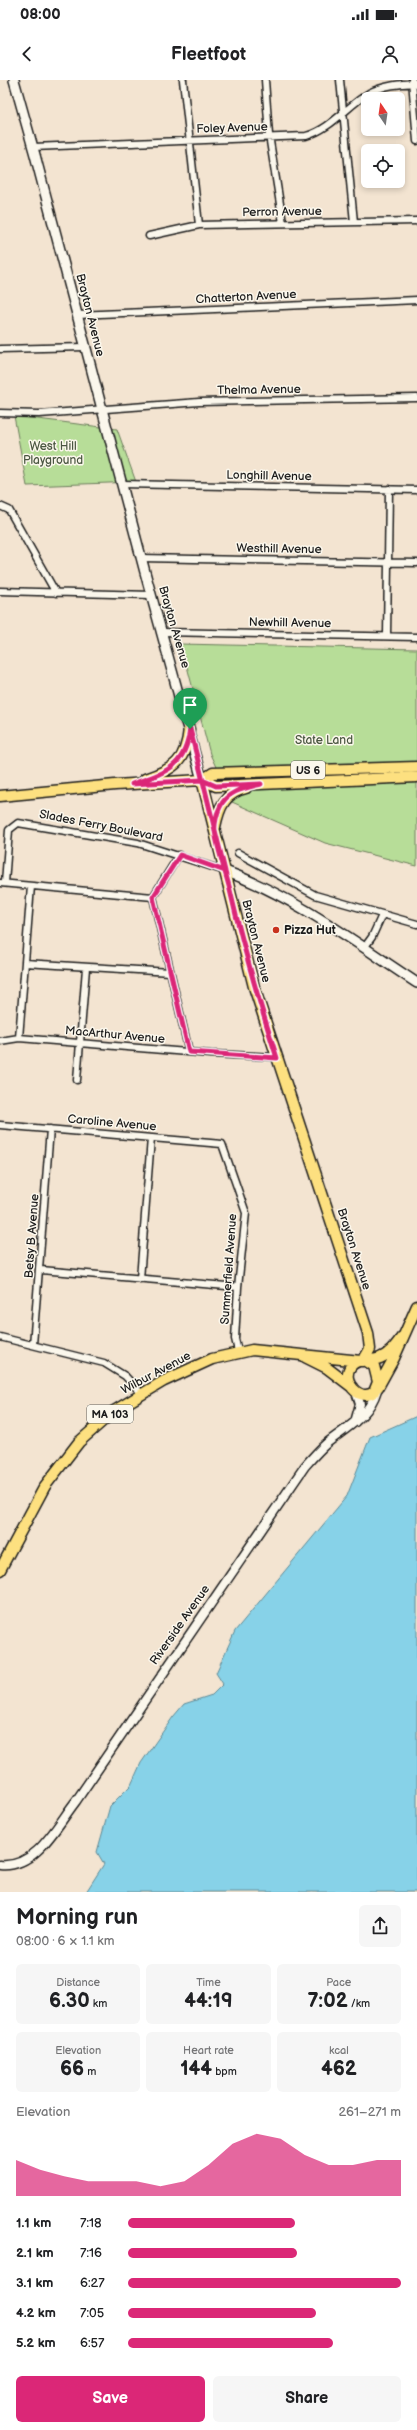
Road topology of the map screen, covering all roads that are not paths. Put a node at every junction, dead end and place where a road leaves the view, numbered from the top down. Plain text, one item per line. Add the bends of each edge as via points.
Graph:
1 (14, 80) edge
2 (183, 80) edge
3 (265, 80) edge
4 (340, 80) edge
5 (414, 82) edge
6 (342, 113) junction
7 (270, 138) junction
8 (189, 141) junction
9 (417, 141) edge
10 (33, 147) junction
11 (417, 221) edge
12 (354, 222) junction
13 (283, 223) junction
14 (199, 225) junction
15 (149, 236) dead end
16 (417, 300) edge
17 (77, 315) junction
18 (85, 347) junction
19 (0, 349) edge
20 (417, 398) edge
21 (102, 410) junction
22 (0, 413) edge
23 (122, 484) junction
24 (389, 489) junction
25 (417, 490) edge
26 (0, 506) edge
27 (141, 558) junction
28 (389, 562) junction
29 (417, 563) edge
30 (0, 591) edge
31 (56, 593) junction
32 (151, 595) junction
33 (162, 632) junction
34 (387, 636) junction
35 (417, 637) edge
36 (190, 729) junction
37 (417, 767) edge
38 (417, 777) edge
39 (202, 780) junction
40 (132, 784) junction
41 (261, 784) junction
42 (0, 796) edge
43 (215, 829) junction
44 (238, 853) dead end
45 (180, 855) junction
46 (225, 871) junction
47 (3, 883) edge
48 (31, 886) junction
49 (153, 897) junction
50 (382, 914) junction
51 (417, 924) edge
52 (364, 948) junction
53 (24, 963) junction
54 (86, 968) junction
55 (170, 972) junction
56 (417, 983) edge
57 (19, 1038) junction
58 (0, 1041) edge
59 (80, 1043) junction
60 (189, 1052) junction
61 (277, 1058) junction
62 (77, 1080) dead end
63 (0, 1125) edge
64 (50, 1129) junction
65 (151, 1138) junction
66 (222, 1144) joint
67 (41, 1270) junction
68 (140, 1279) junction
69 (238, 1287) junction
70 (417, 1306) edge
71 (0, 1337) edge
72 (402, 1337) junction
73 (33, 1345) junction
74 (238, 1352) junction
75 (288, 1352) junction
76 (363, 1360) junction
77 (377, 1388) junction
78 (354, 1390) junction
79 (142, 1394) junction
80 (355, 1422) junction
81 (0, 1570) edge
82 (0, 1865) edge

1 - 10 main road, Brayton Avenue
2 - 8 street
3 - 7 street
4 - 6 street
5 - 6 street, Foley Avenue via 377,89
5 - 9 street
6 - 7 street, Foley Avenue via 321,131 313,134
6 - 12 street
7 - 8 street, Foley Avenue
7 - 13 street
8 - 10 street, Foley Avenue
8 - 14 street
10 - 17 main road, Brayton Avenue
11 - 12 street, Perron Avenue
12 - 13 street, Perron Avenue
13 - 14 street, Perron Avenue
14 - 15 street, Perron Avenue
16 - 17 street, Chatterton Avenue
17 - 18 main road, Brayton Avenue
18 - 19 street
18 - 21 main road, Brayton Avenue
20 - 21 street, Thelma Avenue via 199,402
21 - 22 street, Thelma Avenue via 39,414
21 - 23 main road, Brayton Avenue
23 - 24 street, Longhill Avenue
23 - 27 main road, Brayton Avenue
24 - 25 street, Longhill Avenue
24 - 28 street
26 - 31 street via 9,510
27 - 28 street, Westhill Avenue
27 - 32 main road, Brayton Avenue
28 - 29 street, Westhill Avenue
28 - 34 street
30 - 31 street
31 - 32 street
32 - 33 main road, Brayton Avenue
33 - 34 street, Newhill Avenue
33 - 36 main road, Brayton Avenue
34 - 35 street, Newhill Avenue
36 - 39 main road, Brayton Avenue
36 - 40 main road via 186,749 176,764 163,773
37 - 39 main road, US 6 via 213,773
38 - 41 main road, US 6
39 - 40 main road, US 6
39 - 41 main road, US 6 via 216,786
39 - 43 main road, Brayton Avenue
40 - 42 main road, US 6
41 - 43 main road via 242,789 227,797 220,807
43 - 46 main road, Brayton Avenue
44 - 50 street via 315,895
45 - 46 street, Slades Ferry Boulevard
45 - 47 street, Slades Ferry Boulevard via 122,840 20,823 12,826 9,831
45 - 49 street
46 - 52 main road, Slades Ferry Boulevard via 259,885
46 - 61 main road, Brayton Avenue via 254,987
47 - 48 street
48 - 49 street
48 - 53 street
49 - 55 street
50 - 51 street
50 - 52 street
52 - 56 main road, Slades Ferry Boulevard
53 - 54 street
53 - 57 street
54 - 55 street
54 - 59 street
55 - 60 street
57 - 58 street, MacArthur Avenue
57 - 59 street, MacArthur Avenue
59 - 60 street, MacArthur Avenue
59 - 62 street
60 - 61 street, MacArthur Avenue
61 - 76 main road, Brayton Avenue via 368,1333 370,1349
63 - 64 street, Caroline Avenue
64 - 65 street, Caroline Avenue
64 - 67 street, Betsy B Avenue
65 - 66 street, Caroline Avenue
65 - 68 street
66 - 69 street, Summerfield Avenue via 246,1213
67 - 68 street
67 - 73 street, Betsy B Avenue
68 - 69 street
69 - 74 street, Summerfield Avenue via 235,1339
70 - 72 main road, Riverside Avenue / MA 103
71 - 73 street
72 - 76 main road, Riverside Avenue / MA 103 via 382,1357
72 - 77 main road, Riverside Avenue / MA 103
73 - 79 street via 104,1363 125,1376
74 - 75 main road, Wilbur Avenue / MA 103 via 260,1349
74 - 79 main road, Wilbur Avenue / MA 103 via 187,1369
75 - 76 main road, Wilbur Avenue / MA 103
75 - 78 main road, Wilbur Avenue / MA 103 via 320,1364
76 - 77 main road via 374,1366
76 - 78 main road via 349,1370 348,1379
77 - 78 main road via 368,1396
77 - 80 street, Riverside Avenue via 369,1408
78 - 80 street via 360,1404
79 - 81 main road, Wilbur Avenue / MA 103 via 102,1420 65,1458 45,1486
80 - 82 street, Riverside Avenue via 323,1447 305,1466 76,1801 42,1846 16,1864

